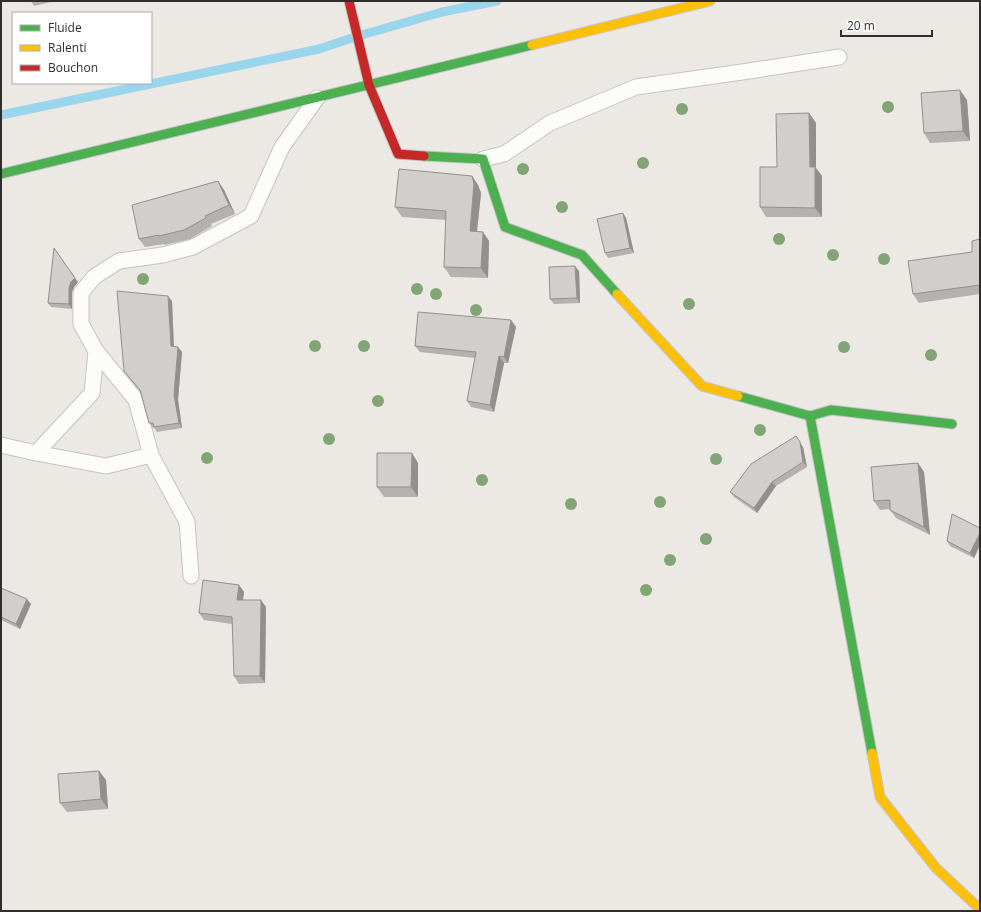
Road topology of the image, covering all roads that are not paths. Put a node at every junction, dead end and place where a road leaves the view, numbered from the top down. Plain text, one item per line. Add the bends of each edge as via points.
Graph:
1 (349, 1) edge
2 (710, 1) edge
3 (839, 57) dead end
4 (369, 85) junction
5 (317, 98) junction
6 (484, 159) junction
7 (1, 174) edge
8 (96, 351) junction
9 (810, 416) junction
10 (952, 424) dead end
11 (1, 445) edge
12 (36, 453) junction
13 (151, 455) junction
14 (191, 576) dead end
15 (980, 909) edge

1 - 4 street
2 - 4 street
3 - 6 lane via 636,87 550,123 504,154
4 - 5 street
4 - 6 street via 398,154
5 - 7 street
5 - 8 lane via 282,147 251,216 192,247 163,256 119,261 94,277 80,293 81,324
6 - 9 street via 505,227 582,255 702,386
8 - 12 lane via 92,393
8 - 13 lane via 136,400
9 - 10 street via 831,410
9 - 15 street via 880,797 936,868
11 - 12 lane
12 - 13 lane via 106,466
13 - 14 lane via 187,522

